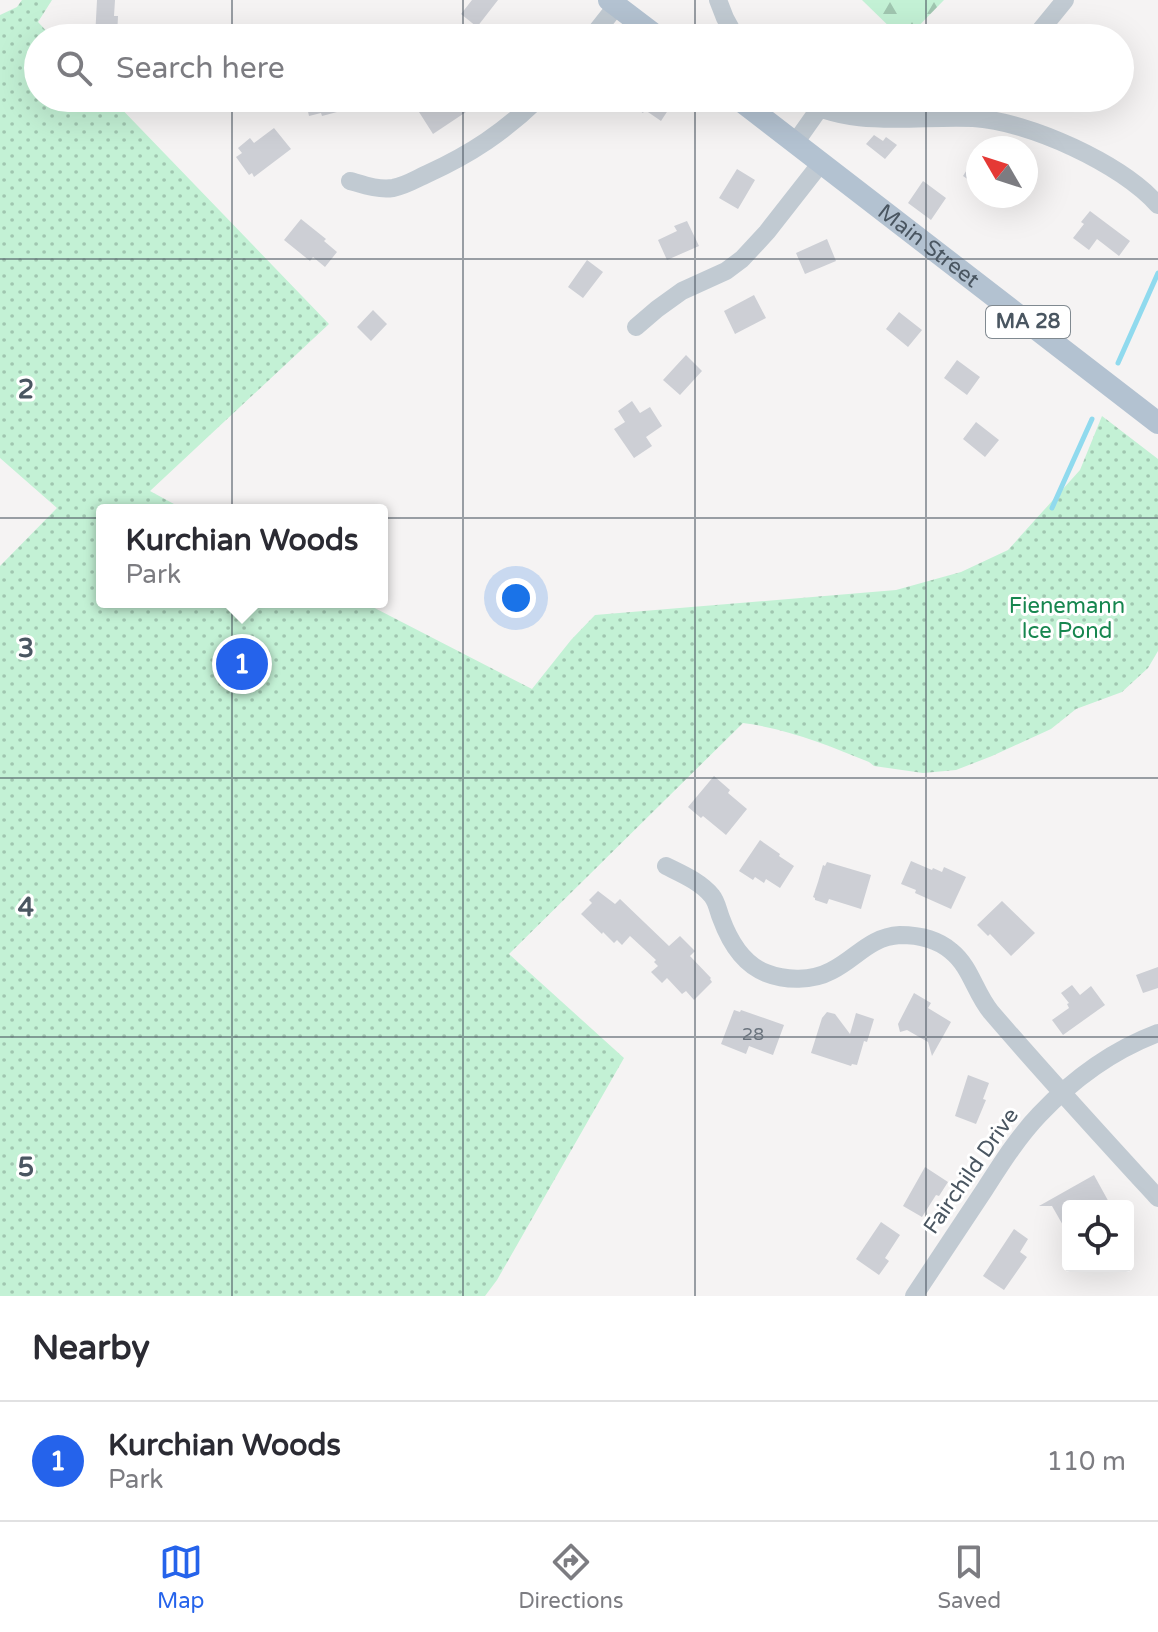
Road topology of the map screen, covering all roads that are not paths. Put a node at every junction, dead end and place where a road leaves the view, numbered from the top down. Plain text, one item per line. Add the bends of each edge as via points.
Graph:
1 (718, 0) edge
2 (1065, 0) edge
3 (613, 2) edge
4 (600, 24) edge
5 (641, 24) edge
6 (728, 24) edge
7 (1045, 24) edge
8 (524, 112) edge
9 (755, 112) edge
10 (817, 112) edge
11 (831, 112) edge
12 (978, 112) edge
13 (975, 118) junction
14 (795, 143) junction
15 (821, 163) junction
16 (350, 181) dead end
17 (1158, 205) edge
18 (636, 327) dead end
19 (1158, 423) edge
20 (666, 866) dead end
21 (1158, 1033) edge
22 (1063, 1092) junction
23 (1158, 1198) edge
24 (914, 1296) edge

1 - 6 street
2 - 7 street
3 - 4 street
3 - 5 main road
8 - 16 street via 488,142 406,184 385,188
9 - 14 main road, Main Street / MA 28
10 - 14 street
11 - 13 street via 897,119
12 - 13 street
13 - 17 street via 1028,130 1091,157 1132,181
14 - 15 main road, Main Street / MA 28
15 - 18 street via 742,259 682,291
15 - 19 main road, Main Street / MA 28
20 - 22 street via 711,894 737,949 769,975 801,979 823,974 891,936 939,942 961,960 987,1007
21 - 22 street, Fairchild Drive via 1103,1061
22 - 23 street
22 - 24 street, Fairchild Drive via 1013,1147

